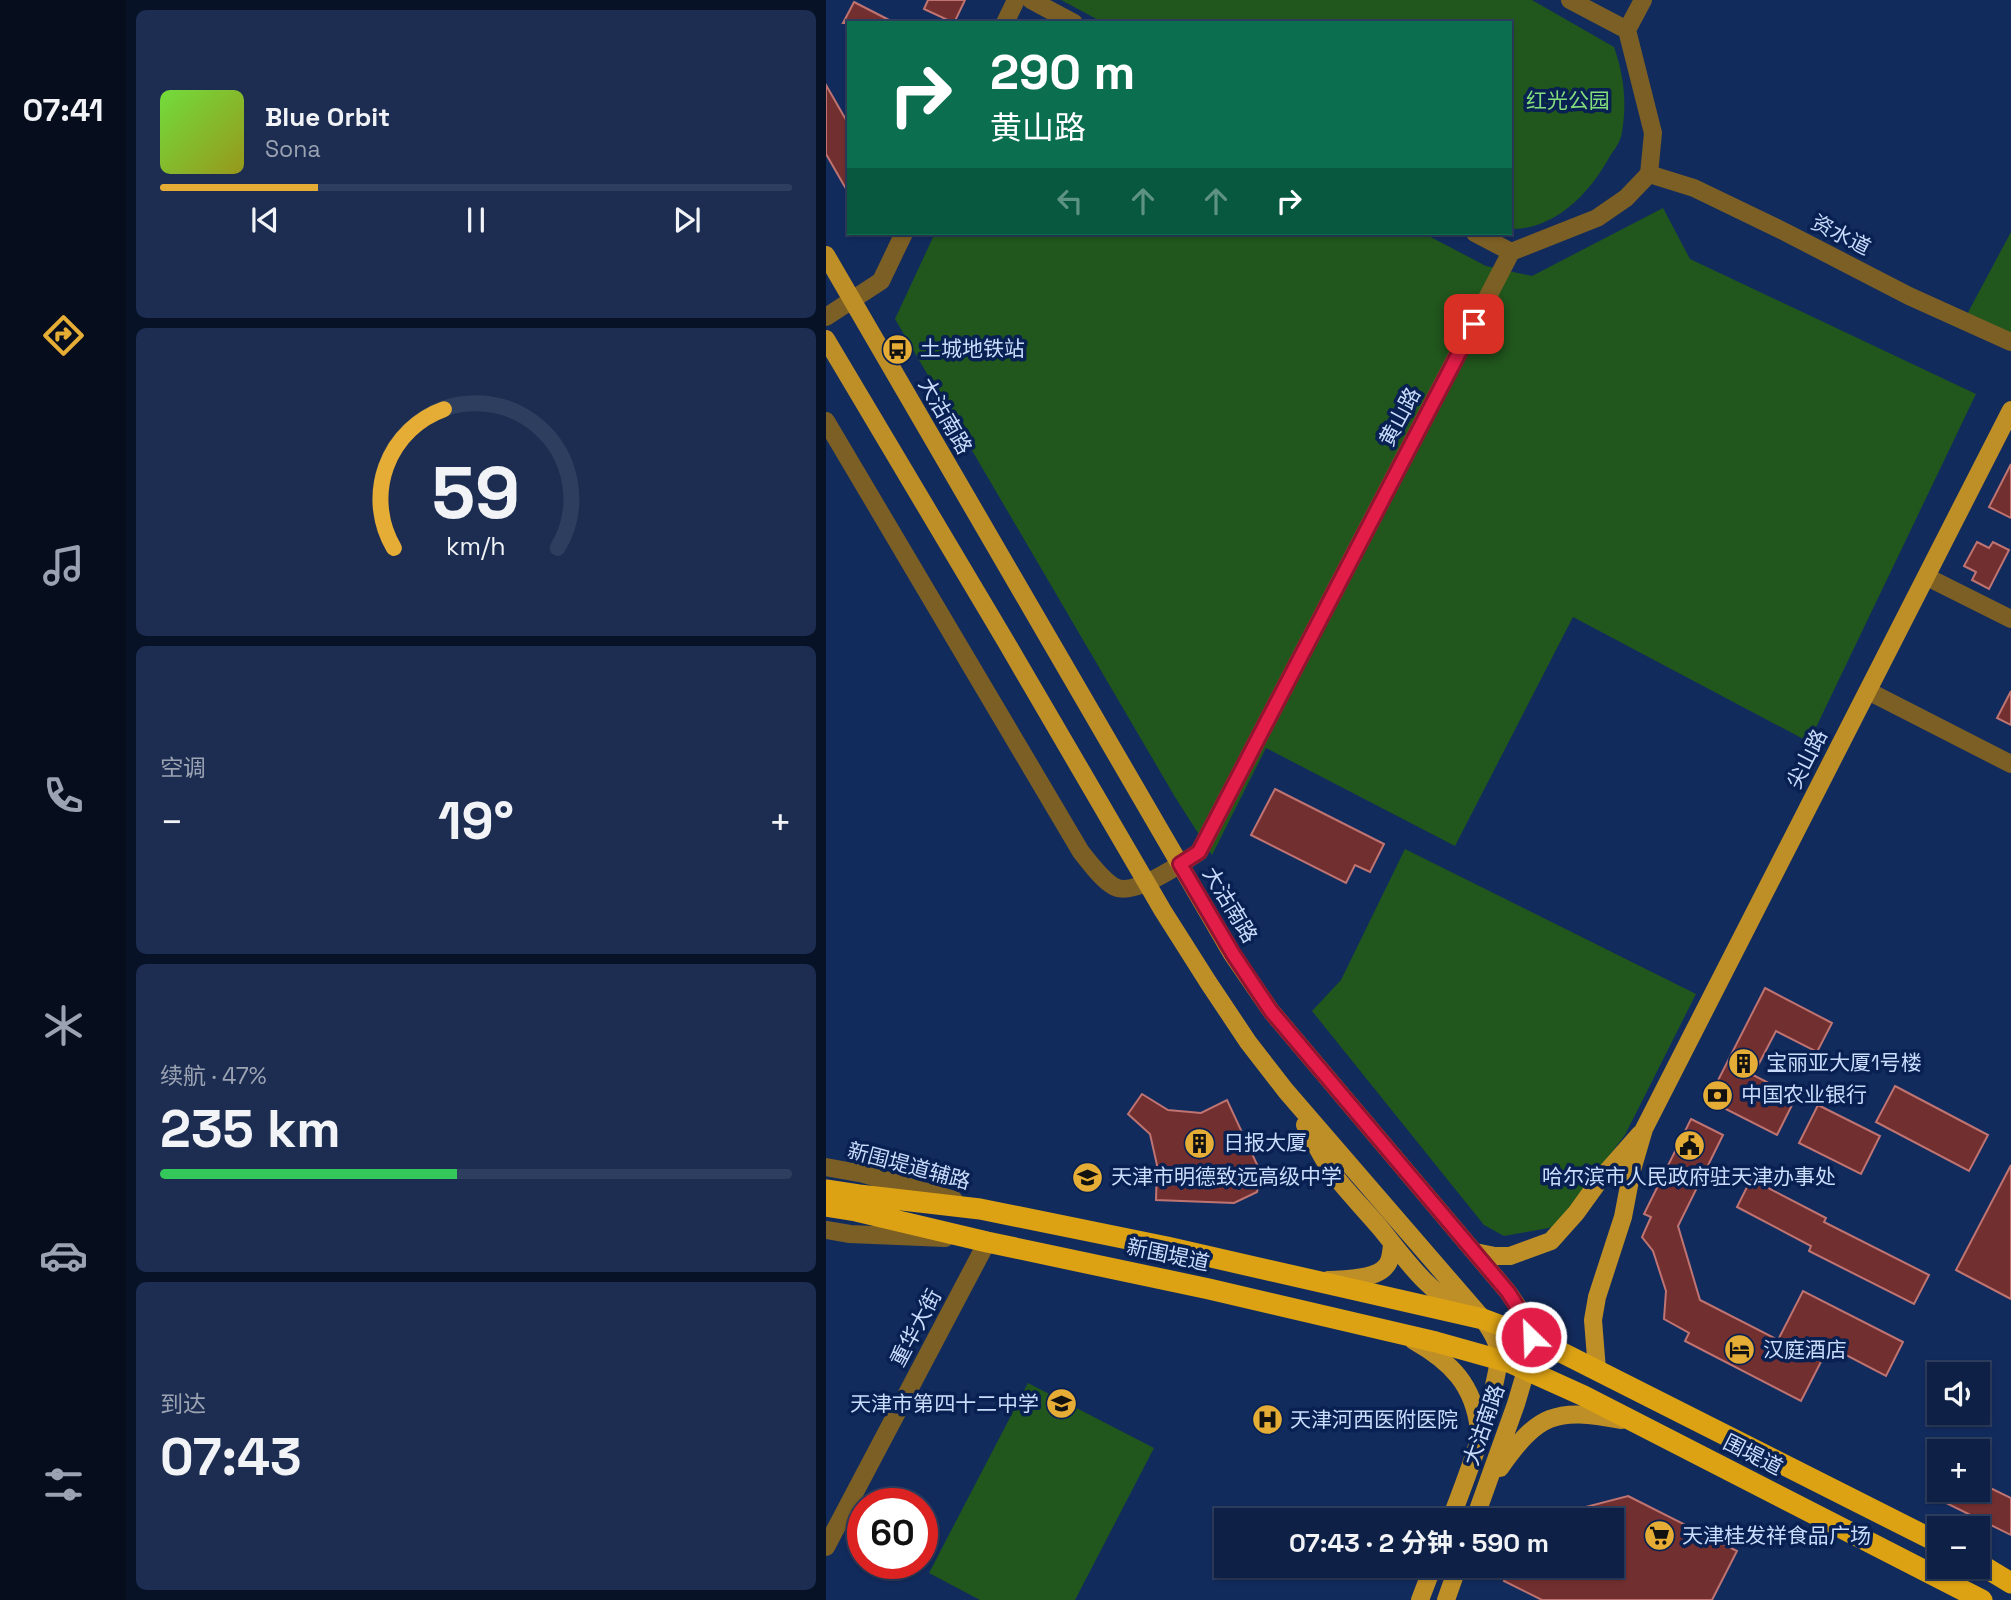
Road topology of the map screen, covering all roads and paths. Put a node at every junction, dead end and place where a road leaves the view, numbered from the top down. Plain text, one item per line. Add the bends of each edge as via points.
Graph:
1 (1016, 0) edge
2 (1031, 0) edge
3 (1570, 0) edge
4 (1643, 0) edge
5 (1006, 21) edge
6 (1070, 21) edge
7 (1627, 30) junction
8 (1648, 174) junction
9 (903, 235) edge
10 (1479, 235) edge
11 (1511, 252) junction
12 (826, 255) edge
13 (852, 301) junction
14 (826, 317) edge
15 (826, 339) edge
16 (2011, 342) edge
17 (2011, 410) edge
18 (826, 421) edge
19 (1927, 577) junction
20 (2011, 619) edge
21 (1868, 691) junction
22 (2011, 764) edge
23 (1180, 864) junction
24 (1146, 882) junction
25 (1286, 1091) junction
26 (1644, 1129) junction
27 (826, 1167) edge
28 (826, 1190) edge
29 (857, 1203) junction
30 (826, 1206) edge
31 (980, 1209) junction
32 (826, 1230) edge
33 (981, 1240) junction
34 (1392, 1245) junction
35 (1475, 1251) junction
36 (1314, 1281) junction
37 (1483, 1319) junction
38 (1405, 1335) junction
39 (1531, 1337) junction
40 (1499, 1360) junction
41 (1526, 1370) junction
42 (1597, 1370) junction
43 (1635, 1422) junction
44 (1480, 1441) junction
45 (1487, 1485) junction
46 (1455, 1508) edge
47 (1479, 1508) edge
48 (1927, 1537) edge
49 (826, 1547) edge
50 (1990, 1570) edge
51 (1428, 1578) edge
52 (1454, 1578) edge
53 (2011, 1583) edge
54 (1420, 1600) edge
55 (1446, 1600) edge
56 (1982, 1600) edge

1 - 5 street
2 - 6 street
3 - 7 street
4 - 7 street
7 - 8 street via 1653,134
8 - 11 street via 1626,198 1597,218
8 - 16 street, 资水道 via 1694,188
9 - 13 street via 881,281
10 - 11 street
11 - 23 street, 黄山路 via 1199,852
12 - 13 main road, 大沽南路
13 - 14 street
13 - 23 main road, 大沽南路
15 - 24 main road, 大沽南路
17 - 19 main road, 尖山路
18 - 24 street via 1081,852 1114,886 1124,890
19 - 20 street
19 - 21 main road, 尖山路
21 - 22 street
21 - 26 main road, 尖山路
23 - 24 street, 黄山路
23 - 35 main road, 大沽南路 via 1271,1011
24 - 25 main road, 大沽南路 via 1248,1042
25 - 34 main road via 1333,1174
25 - 37 main road, 大沽南路
26 - 35 main road, 尖山路 via 1551,1241 1510,1256
26 - 42 main road, 尖山路 via 1597,1297 1593,1320
27 - 31 street, 新围堤道辅路
28 - 29 highway, 新围堤道
29 - 30 highway, 新围堤道
29 - 31 highway, 新围堤道
29 - 33 highway, 新围堤道
31 - 36 highway, 新围堤道
32 - 33 street
33 - 38 highway, 新围堤道
33 - 49 street, 重华大街
34 - 36 main road via 1386,1267 1375,1274
34 - 37 main road via 1449,1303
35 - 39 main road, 大沽南路 via 1520,1310
36 - 37 highway, 新围堤道
37 - 39 highway, 围堤道
37 - 40 main road, 大沽南路 via 1495,1338
38 - 40 highway, 新围堤道
38 - 44 main road via 1458,1374 1475,1407
39 - 41 main road, 大沽南路
39 - 42 highway, 围堤道
40 - 41 highway, 围堤道
40 - 44 main road, 大沽南路
41 - 43 highway, 围堤道
41 - 45 main road, 大沽南路
42 - 48 highway, 围堤道
43 - 45 main road via 1575,1413 1552,1418 1528,1432
43 - 56 highway, 围堤道
44 - 46 main road, 大沽南路
45 - 47 main road, 大沽南路
50 - 53 highway
51 - 54 main road
52 - 55 main road

